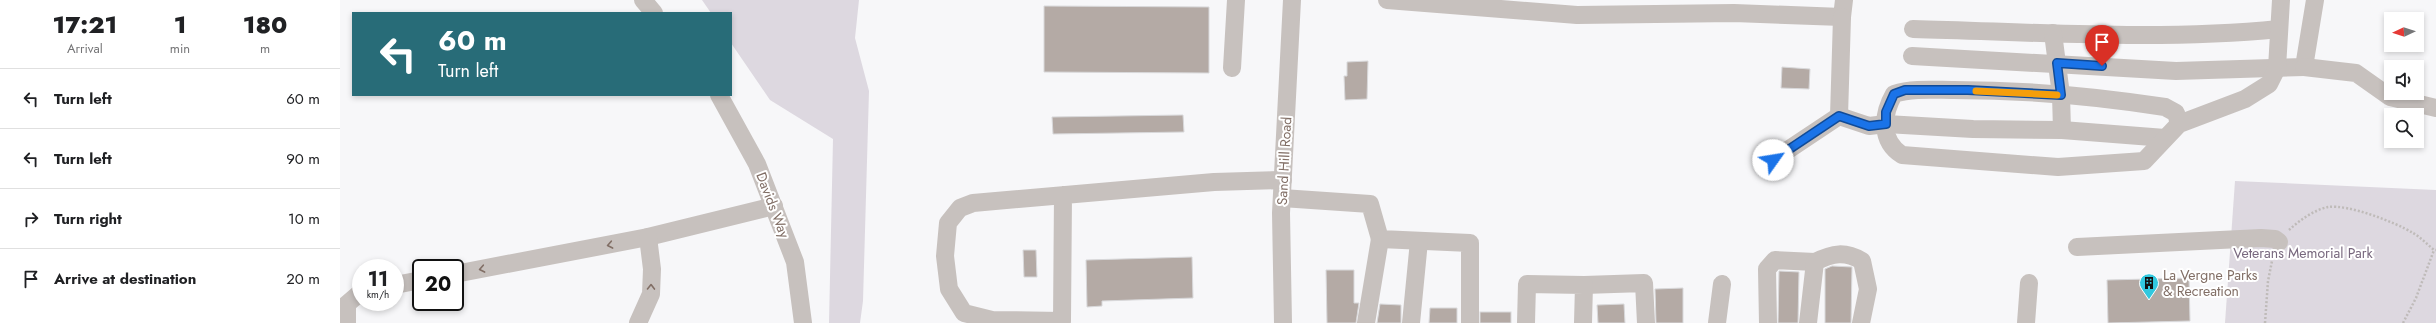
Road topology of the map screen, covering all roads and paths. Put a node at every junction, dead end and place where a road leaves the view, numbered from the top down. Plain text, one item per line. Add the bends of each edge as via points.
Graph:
1 (643, 0) edge
2 (1236, 0) edge
3 (1292, 0) edge
4 (1387, 0) edge
5 (2281, 0) edge
6 (2315, 0) edge
7 (1510, 5) edge
8 (1843, 8) edge
9 (653, 12) edge
10 (1913, 29) dead end
11 (2279, 29) junction
12 (2053, 33) junction
13 (1912, 56) dead end
14 (2057, 63) junction
15 (1232, 68) dead end
16 (2277, 68) junction
17 (2304, 68) junction
18 (2061, 95) junction
19 (720, 96) edge
20 (2436, 108) edge
21 (1839, 116) junction
22 (1886, 124) junction
23 (2179, 124) junction
24 (2062, 130) junction
25 (2165, 138) junction
26 (1773, 160) dead end
27 (1283, 180) junction
28 (1063, 195) junction
29 (1282, 198) junction
30 (774, 206) junction
31 (648, 237) junction
32 (1380, 239) junction
33 (1419, 241) junction
34 (2279, 242) junction
35 (2077, 247) dead end
36 (2435, 250) edge
37 (1815, 262) junction
38 (464, 272) edge
39 (2029, 283) dead end
40 (1722, 284) dead end
41 (1584, 285) junction
42 (344, 304) edge
43 (346, 323) edge
44 (638, 323) edge
45 (803, 323) edge
46 (1283, 323) edge
47 (1366, 323) edge
48 (1411, 323) edge
49 (1470, 323) edge
50 (1526, 323) edge
51 (1583, 323) edge
52 (1646, 323) edge
53 (1717, 323) edge
54 (1768, 323) edge
55 (1808, 323) edge
56 (1861, 323) edge
57 (2026, 323) edge
58 (2265, 323) edge
59 (2403, 323) edge

1 - 9 street
2 - 15 street
3 - 27 street, Sand Hill Road
4 - 7 street
5 - 11 street
6 - 17 street
7 - 8 street via 1576,15 1734,13
8 - 21 street
10 - 12 street
11 - 12 street via 2236,33
11 - 16 street
12 - 14 street
13 - 14 street
14 - 16 street via 2176,71
14 - 18 street
16 - 17 street
16 - 23 street via 2269,84 2245,99
17 - 20 street via 2356,73 2390,97
18 - 22 street via 1968,90 1905,90 1894,94 1889,102
18 - 23 street via 2165,106 2176,113
18 - 24 street
19 - 30 street, Davids Way via 757,164
21 - 22 street via 1869,126
21 - 26 street
22 - 24 street via 1973,129
22 - 25 street via 1886,137 1892,149 1902,155 2058,167 2144,161
23 - 25 street
24 - 25 street
27 - 28 street via 1214,182
27 - 29 street, Sand Hill Road
28 - 28 street via 973,203 960,208 948,223 945,256 949,289 964,313 992,320 1062,320
29 - 32 street via 1370,204
29 - 46 street, Sand Hill Road
30 - 31 street
30 - 45 street, Davids Way via 795,262
31 -> 38 street
44 -> 31 street via 651,294 652,269
32 - 33 street
32 - 47 street
33 - 48 street
33 - 49 street via 1470,243
34 - 35 street via 2275,239 2261,238
34 - 36 path via 2308,216 2335,207 2352,210 2401,227
34 - 58 path via 2270,268
36 - 59 path
37 - 54 street via 1775,260 1767,269
37 - 55 street
37 - 56 street via 1831,254 1850,254 1862,261 1868,289
39 - 57 street
40 - 53 street
41 - 50 street via 1527,284
41 - 51 street
41 - 52 street via 1644,283
42 - 43 street

